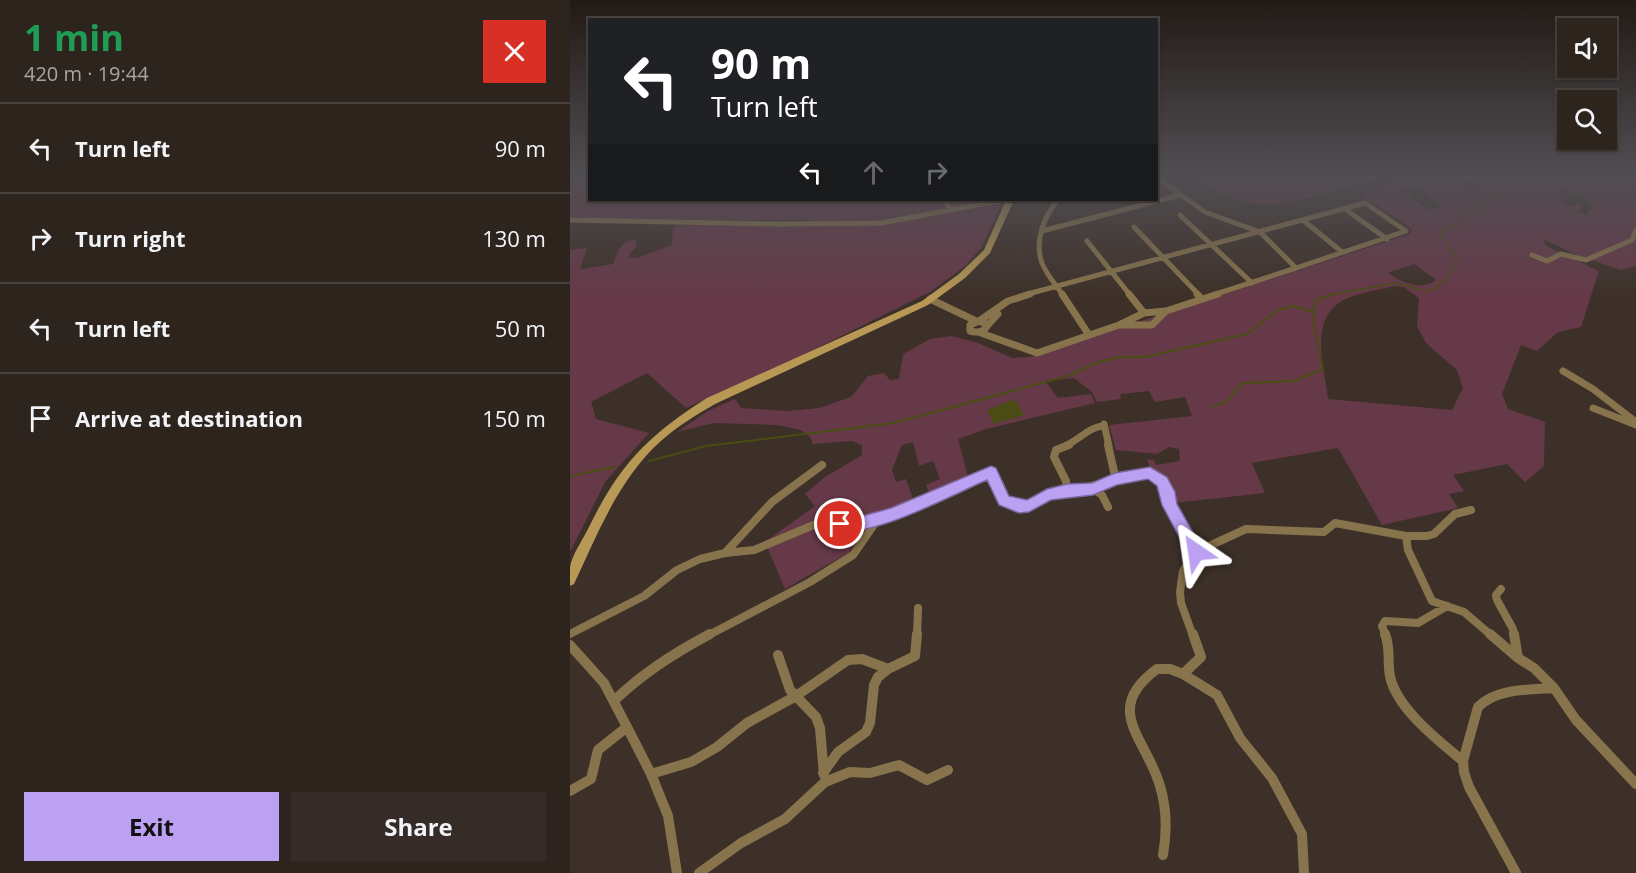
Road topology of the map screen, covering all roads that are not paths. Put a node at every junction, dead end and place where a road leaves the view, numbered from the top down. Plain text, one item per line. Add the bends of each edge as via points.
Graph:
1 (920, 216) edge
2 (1003, 216) edge
3 (1047, 216) edge
4 (1100, 216) edge
5 (1181, 216) edge
6 (1215, 216) edge
7 (1318, 216) edge
8 (1355, 216) edge
9 (1385, 216) edge
10 (570, 220) edge
11 (1303, 220) junction
12 (1134, 227) dead end
13 (1636, 230) edge
14 (1042, 231) junction
15 (1260, 232) junction
16 (1387, 239) junction
17 (1087, 241) dead end
18 (1211, 245) junction
19 (1342, 252) junction
20 (1532, 255) dead end
21 (1164, 258) junction
22 (1296, 268) junction
23 (1111, 273) junction
24 (1252, 283) junction
25 (1058, 288) junction
26 (1201, 298) junction
27 (927, 301) junction
28 (1002, 308) junction
29 (1166, 311) junction
30 (1144, 313) junction
31 (978, 321) junction
32 (1119, 325) junction
33 (988, 326) junction
34 (969, 327) junction
35 (981, 333) junction
36 (1089, 335) junction
37 (1022, 348) junction
38 (1563, 371) dead end
39 (1593, 408) dead end
40 (1636, 424) edge
41 (822, 465) dead end
42 (1115, 479) junction
43 (1093, 489) junction
44 (1067, 490) junction
45 (1108, 507) dead end
46 (1470, 510) dead end
47 (878, 519) junction
48 (1406, 536) junction
49 (1196, 552) junction
50 (725, 553) junction
51 (570, 580) edge
52 (1501, 589) dead end
53 (1447, 606) junction
54 (918, 608) dead end
55 (570, 634) edge
56 (570, 645) edge
57 (778, 655) dead end
58 (1518, 658) junction
59 (888, 669) junction
60 (1183, 674) junction
61 (1554, 688) junction
62 (796, 696) junction
63 (616, 699) junction
64 (627, 727) junction
65 (1463, 761) junction
66 (948, 771) dead end
67 (651, 774) junction
68 (824, 778) junction
69 (1636, 784) edge
70 (570, 791) edge
71 (1163, 855) dead end
72 (677, 873) edge
73 (699, 873) edge
74 (1304, 873) edge
75 (1516, 873) edge

1 - 10 street via 881,223
2 - 27 street via 987,250 962,276
3 - 14 street
4 - 14 street
5 - 18 street
6 - 15 street
7 - 11 street
8 - 16 street
9 - 16 street via 1406,231
11 - 15 street
11 - 19 street
12 - 21 street
13 - 20 street via 1632,240 1586,260 1561,254 1547,261
14 - 25 street via 1042,264
15 - 18 street
15 - 22 street
16 - 19 street
17 - 23 street
18 - 21 street
18 - 24 street
19 - 22 street
21 - 23 street
21 - 26 street
22 - 24 street
23 - 25 street
23 - 30 street
24 - 26 street
25 - 28 street
25 - 36 street
26 - 29 street
27 - 31 street
27 - 34 street
27 - 51 street via 741,387 673,424 647,446 608,499
28 - 31 street
28 - 33 street
29 - 30 street
29 - 32 street via 1152,325
30 - 32 street
31 - 33 street
31 - 34 street
32 - 36 street
33 - 35 street
33 - 37 street
34 - 35 street via 972,332
35 - 37 street
36 - 37 street via 1037,353
38 - 40 street via 1593,389
39 - 40 street
41 - 50 street via 772,502
42 - 43 street
42 - 44 street via 1104,425 1096,426 1056,450 1054,456
42 - 49 street via 1150,473 1157,476
43 - 44 street
43 - 45 street via 1102,495
44 - 47 street via 1047,495 1029,506 1009,504 991,472
46 - 48 street via 1455,514 1434,534
47 - 50 street via 849,526 816,524 754,550
47 - 63 street via 853,555 810,582 687,646 637,679
48 - 49 street via 1335,523 1324,532 1246,529
48 - 53 street via 1429,598
49 - 60 street via 1187,561 1180,592 1201,657
50 - 55 street via 686,564 644,596
52 - 58 street via 1497,600 1513,629
53 - 58 street via 1464,612
53 - 65 street via 1418,623 1385,621 1382,626 1389,644 1390,677 1399,696 1425,730
54 - 59 street via 917,652 910,660
56 - 63 street
57 - 62 street via 785,679
58 - 61 street
59 - 62 street via 862,659 848,660
59 - 68 street via 874,686 866,732 838,752
60 - 71 street via 1157,669 1141,683 1129,703 1131,724 1154,766 1164,800 1168,832
60 - 74 street via 1217,695 1240,738 1272,778 1302,834
61 - 65 street via 1503,694 1482,701
61 - 69 street via 1576,720
62 - 67 street via 747,723 691,762
62 - 68 street via 816,717 820,728
63 - 64 street
64 - 67 street
64 - 70 street via 598,750 591,779
65 - 75 street via 1469,786
66 - 68 street via 927,780 899,765
67 - 72 street via 668,816
68 - 73 street via 785,819 741,843

